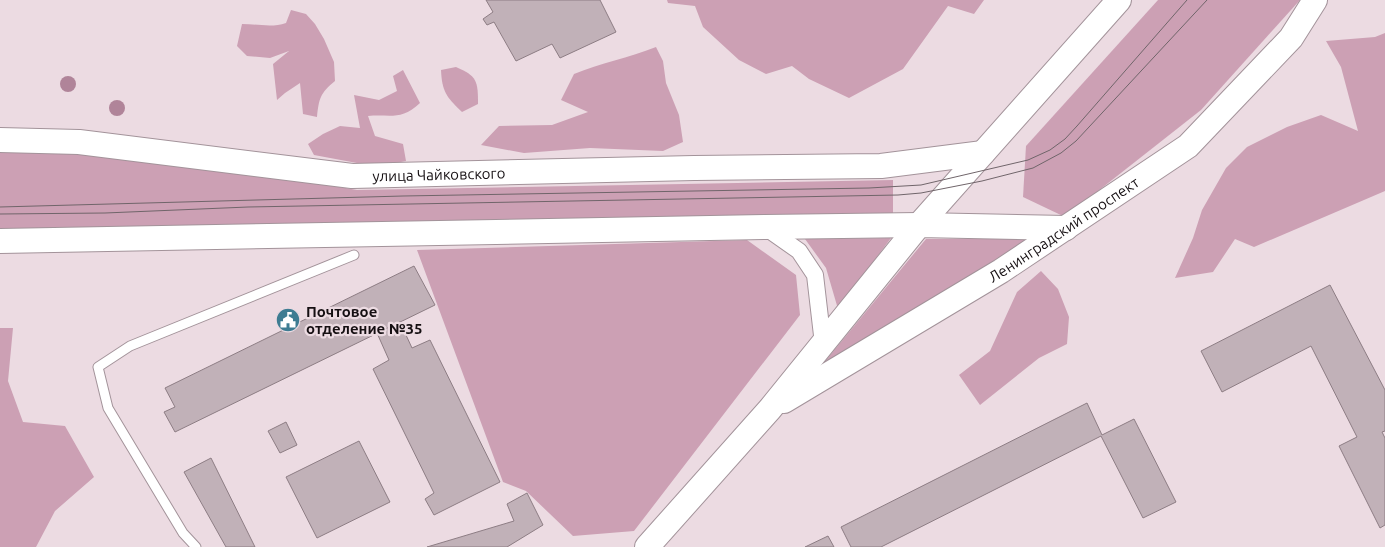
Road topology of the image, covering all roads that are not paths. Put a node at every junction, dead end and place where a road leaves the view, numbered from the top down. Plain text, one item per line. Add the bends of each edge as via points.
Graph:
1 (1119, 0) edge
2 (1315, 0) edge
3 (0, 140) edge
4 (983, 153) junction
5 (919, 225) junction
6 (765, 227) junction
7 (1066, 228) junction
8 (0, 241) edge
9 (354, 255) dead end
10 (823, 344) junction
11 (770, 409) junction
12 (196, 547) edge
13 (647, 547) edge

1 - 4 main road, Ленинградский проспект
2 - 7 main road, Ленинградский проспект via 1291,38 1188,146
3 - 4 main road, улица Чайковского via 79,142 352,176 881,166
4 - 5 main road, Ленинградский проспект
5 - 6 main road
5 - 7 main road
5 - 10 main road, Ленинградский проспект
6 - 8 main road
6 - 10 street via 799,251 816,275
7 - 11 main road, Ленинградский проспект via 1001,272
9 - 12 lane via 130,346 98,367 108,408 183,533
10 - 11 main road, Ленинградский проспект
11 - 13 main road, Ленинградский проспект

